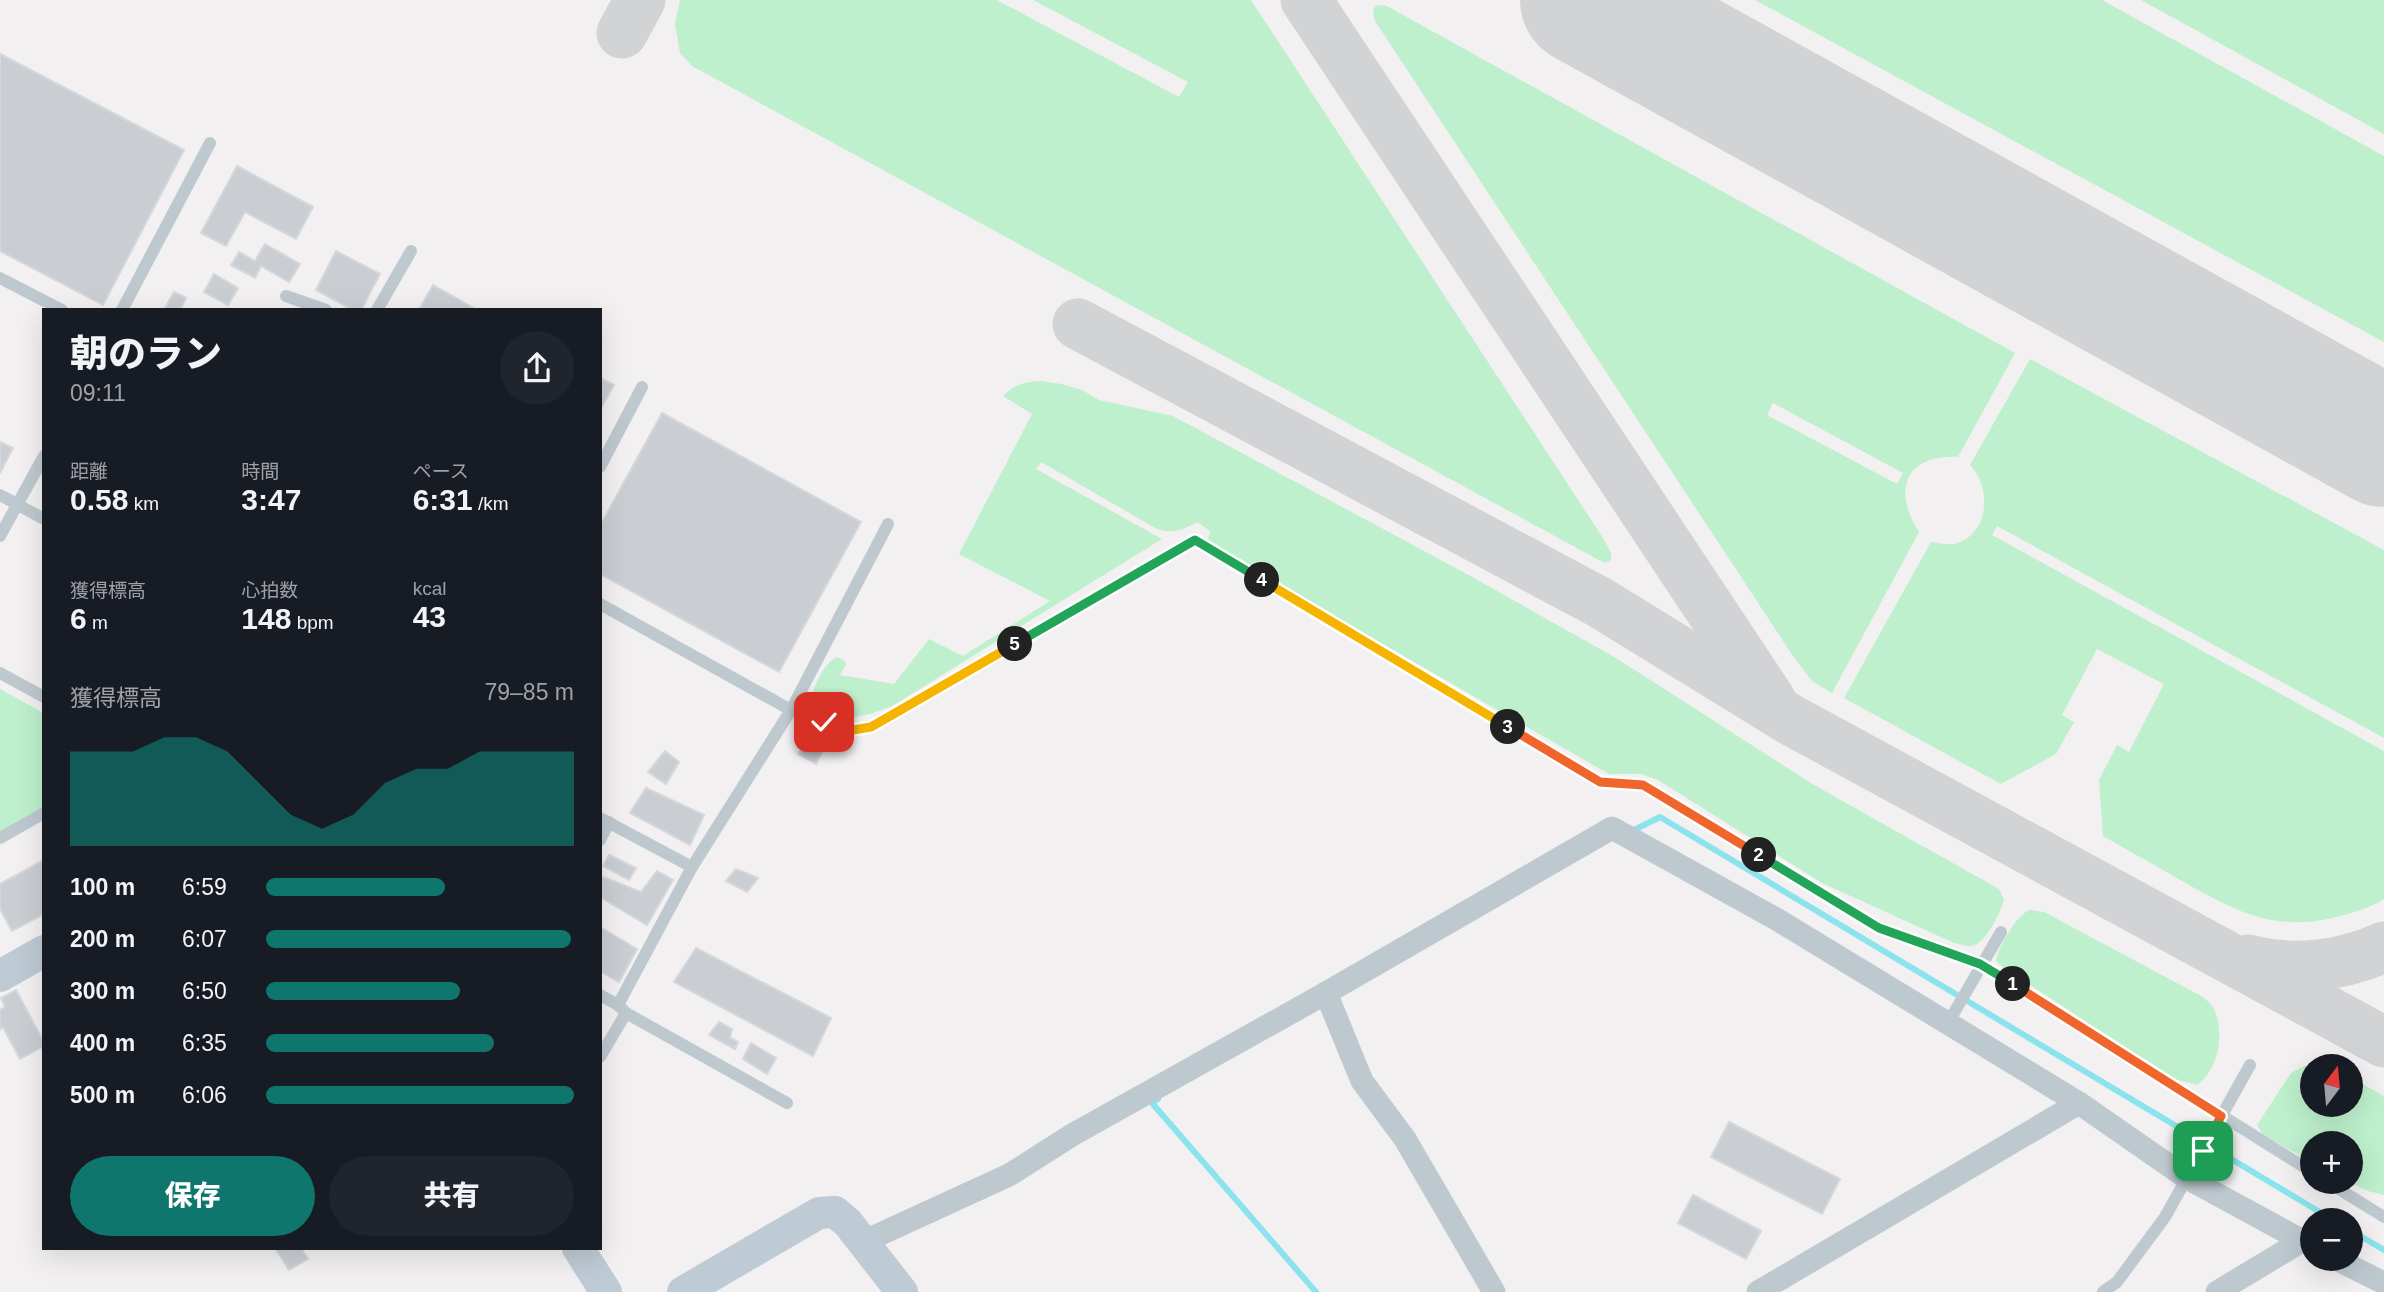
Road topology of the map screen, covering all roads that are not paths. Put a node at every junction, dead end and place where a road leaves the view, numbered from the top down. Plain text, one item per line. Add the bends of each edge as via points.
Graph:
1 (210, 143) dead end
2 (411, 251) dead end
3 (0, 278) edge
4 (286, 296) dead end
5 (58, 308) edge
6 (123, 308) edge
7 (320, 308) edge
8 (378, 308) edge
9 (642, 387) dead end
10 (42, 460) edge
11 (602, 463) edge
12 (0, 495) edge
13 (18, 505) junction
14 (42, 518) edge
15 (888, 524) dead end
16 (0, 536) edge
17 (602, 605) edge
18 (0, 673) edge
19 (42, 696) edge
20 (791, 710) junction
21 (42, 814) edge
22 (605, 820) edge
23 (0, 838) edge
24 (692, 867) junction
25 (2001, 932) dead end
26 (42, 952) edge
27 (1980, 964) junction
28 (0, 976) edge
29 (1326, 993) junction
30 (602, 996) edge
31 (622, 1009) junction
32 (1953, 1014) junction
33 (602, 1053) edge
34 (2250, 1065) dead end
35 (787, 1103) dead end
36 (2079, 1103) junction
37 (2221, 1116) junction
38 (2300, 1165) edge
39 (2187, 1178) junction
40 (2347, 1194) edge
41 (2384, 1217) edge
42 (2300, 1240) edge
43 (863, 1242) junction
44 (2300, 1248) edge
45 (579, 1250) edge
46 (2360, 1271) edge
47 (2384, 1283) edge
48 (598, 1289) edge
49 (682, 1292) edge
50 (902, 1292) edge
51 (1494, 1292) edge
52 (1758, 1292) edge
53 (2104, 1292) edge
54 (2217, 1292) edge

1 - 6 lane
2 - 8 lane
3 - 5 lane
4 - 7 lane
9 - 11 lane
10 - 13 lane
12 - 13 lane
13 - 14 lane
13 - 16 lane
15 - 20 lane
17 - 20 lane
18 - 19 lane
20 - 24 lane
20 - 27 lane via 853,730 871,727 1195,540 1600,782 1643,785 1879,928
21 - 23 lane
22 - 24 lane
24 - 31 lane
25 - 27 lane
26 - 28 street
27 - 32 lane
27 - 37 lane
29 - 32 street via 1612,828
29 - 43 street via 1009,1175
29 - 51 street via 1362,1081 1405,1139
30 - 31 lane
31 - 33 lane
31 - 35 lane
32 - 36 street
34 - 37 lane
36 - 39 street
36 - 52 street
37 - 38 lane
37 - 39 lane
39 - 42 street
39 - 53 lane via 2145,1246
40 - 41 lane
43 - 49 street via 835,1212 819,1213
43 - 50 street
44 - 54 street
45 - 48 street
46 - 47 street

